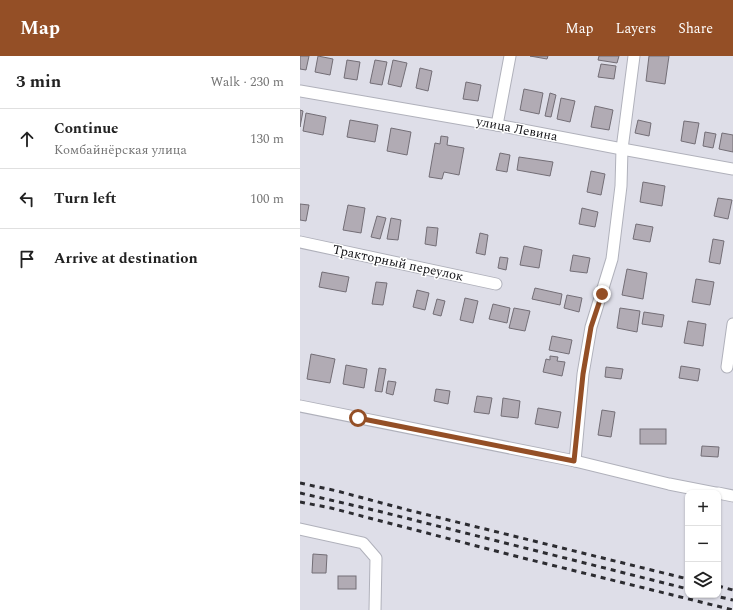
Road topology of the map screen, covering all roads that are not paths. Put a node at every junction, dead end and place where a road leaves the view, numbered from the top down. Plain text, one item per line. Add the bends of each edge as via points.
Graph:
1 (510, 56) edge
2 (634, 56) edge
3 (300, 91) edge
4 (497, 124) junction
5 (622, 149) junction
6 (733, 169) edge
7 (300, 242) edge
8 (496, 284) dead end
9 (733, 324) edge
10 (727, 367) dead end
11 (300, 406) edge
12 (574, 461) junction
13 (700, 490) edge
14 (721, 494) edge
15 (733, 496) edge
16 (300, 529) edge
17 (375, 610) edge

1 - 4 street
2 - 5 street
3 - 4 street, улица Левина
4 - 5 street, улица Левина
5 - 6 street, улица Левина
5 - 12 street via 621,186 612,259 591,327 583,374
7 - 8 street, Тракторный переулок
9 - 10 street
11 - 12 street
12 - 13 street
14 - 15 street
16 - 17 street via 363,543 376,558

